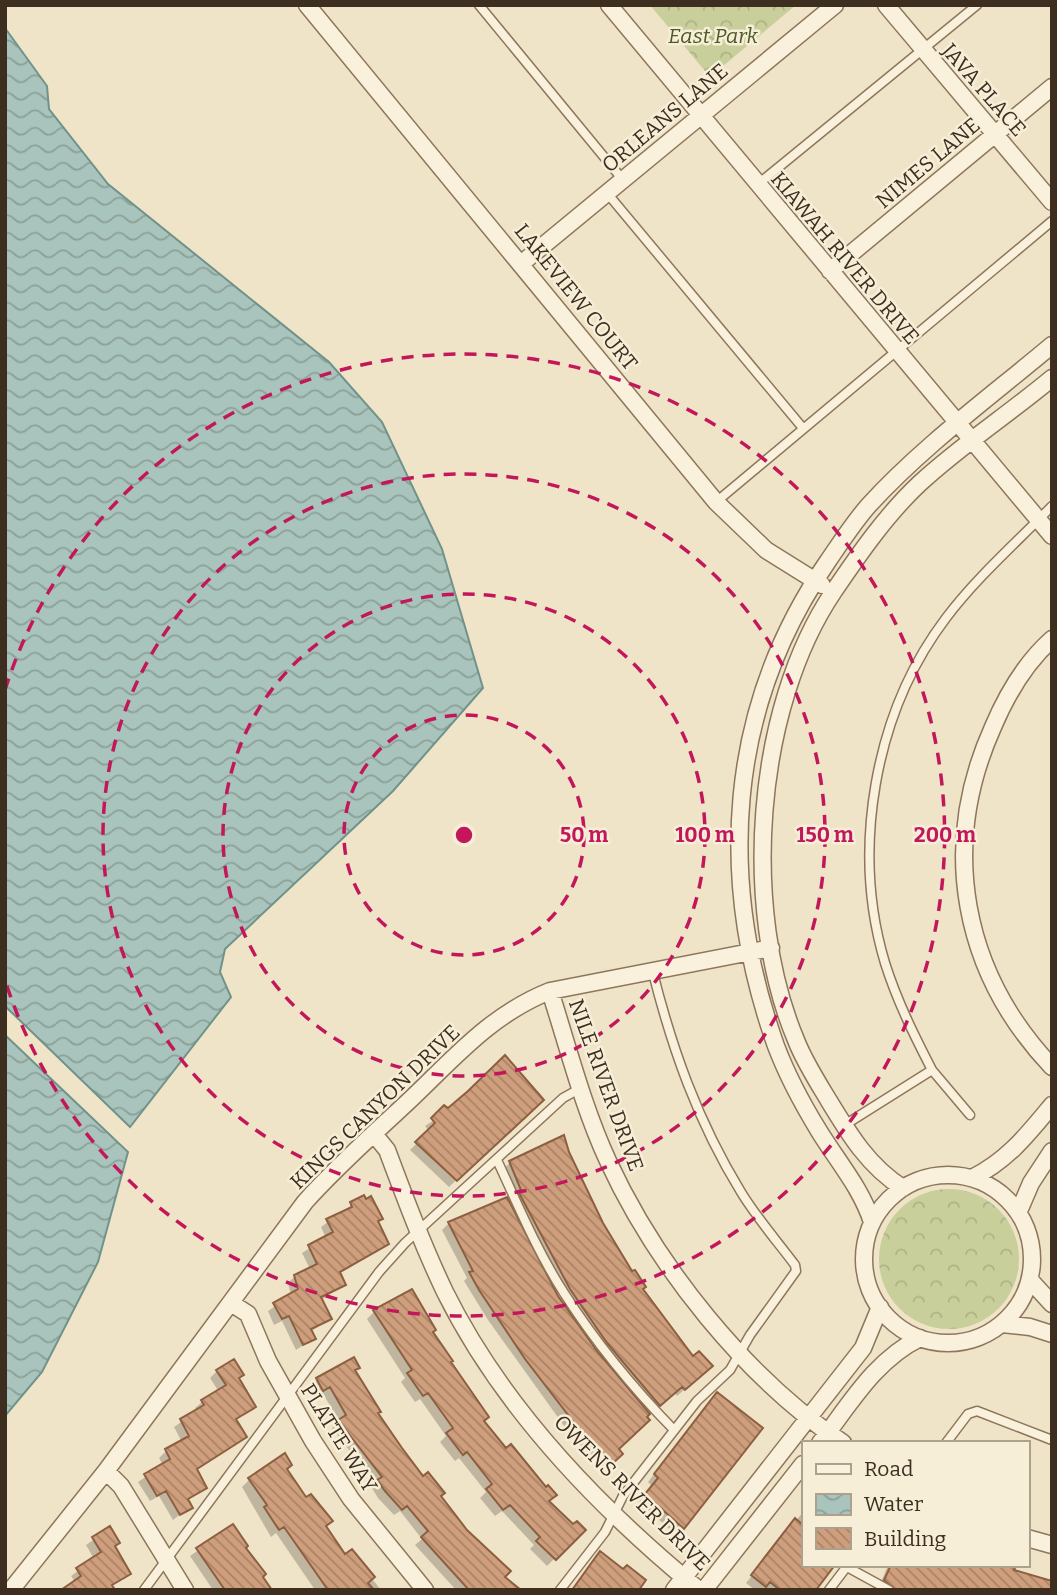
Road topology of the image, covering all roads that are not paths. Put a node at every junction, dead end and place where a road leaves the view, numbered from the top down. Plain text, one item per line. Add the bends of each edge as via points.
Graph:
1 (307, 5) edge
2 (479, 5) edge
3 (609, 5) edge
4 (835, 5) edge
5 (886, 5) edge
6 (977, 5) edge
7 (922, 50) junction
8 (1052, 87) edge
9 (700, 116) junction
10 (995, 135) junction
11 (623, 180) junction
12 (757, 186) junction
13 (607, 193) junction
14 (1052, 202) edge
15 (1052, 221) edge
16 (522, 263) junction
17 (830, 271) junction
18 (1052, 345) edge
19 (895, 350) junction
20 (1052, 378) edge
21 (957, 425) junction
22 (802, 427) junction
23 (972, 442) junction
24 (716, 502) junction
25 (1052, 506) edge
26 (1038, 520) junction
27 (1052, 536) edge
28 (815, 580) junction
29 (834, 592) junction
30 (1052, 639) edge
31 (771, 948) junction
32 (748, 952) junction
33 (652, 969) junction
34 (550, 991) junction
35 (1052, 1067) edge
36 (932, 1070) junction
37 (581, 1088) junction
38 (1052, 1105) edge
39 (970, 1115) dead end
40 (843, 1126) junction
41 (374, 1134) junction
42 (1052, 1152) edge
43 (497, 1160) junction
44 (972, 1178) junction
45 (903, 1188) junction
46 (1018, 1211) junction
47 (872, 1222) junction
48 (419, 1233) junction
49 (1030, 1280) junction
50 (231, 1303) junction
51 (1052, 1304) edge
52 (880, 1307) junction
53 (1002, 1324) junction
54 (1052, 1334) edge
55 (920, 1338) junction
56 (740, 1352) junction
57 (288, 1397) junction
58 (810, 1418) junction
59 (674, 1430) junction
60 (824, 1438) edge
61 (1052, 1440) edge
62 (948, 1441) edge
63 (802, 1465) edge
64 (106, 1471) junction
65 (615, 1513) junction
66 (1029, 1539) edge
67 (1052, 1545) edge
68 (167, 1561) junction
69 (847, 1567) edge
70 (850, 1567) edge
71 (679, 1583) edge
72 (11, 1590) edge
73 (144, 1590) edge
74 (185, 1590) edge
75 (425, 1590) edge
76 (560, 1590) edge
77 (702, 1590) edge
78 (829, 1590) edge
79 (889, 1590) edge

1 - 16 street, LAKEVIEW COURT
2 - 11 lane
3 - 9 street, KIAWAH RIVER DRIVE
4 - 9 street, ORLEANS LANE
5 - 7 street, JAVA PLACE
6 - 7 lane
7 - 10 street, JAVA PLACE
7 - 12 lane
8 - 10 street, NIMES LANE
9 - 11 street, ORLEANS LANE
9 - 12 street, KIAWAH RIVER DRIVE
10 - 14 street, JAVA PLACE
10 - 17 street, NIMES LANE
11 - 13 street, ORLEANS LANE
12 - 17 street, KIAWAH RIVER DRIVE
13 - 16 street, ORLEANS LANE
13 - 22 lane
15 - 19 lane
16 - 24 street, LAKEVIEW COURT
17 - 19 street, KIAWAH RIVER DRIVE
18 - 21 street
19 - 21 street, KIAWAH RIVER DRIVE
19 - 22 lane
20 - 23 street
21 - 23 street, KIAWAH RIVER DRIVE
21 - 28 street via 867,507
22 - 24 lane
23 - 26 street, KIAWAH RIVER DRIVE
23 - 29 street via 917,485
24 - 28 street, LAKEVIEW COURT via 766,550
25 - 26 lane
26 - 27 street, KIAWAH RIVER DRIVE
26 - 36 lane via 945,619 897,706 881,761 871,820 874,912 902,1012
28 - 29 street, LAKEVIEW COURT
28 - 32 street via 771,669 746,764 739,860
29 - 31 street via 811,629 789,685 770,768 763,820
30 - 35 street via 1008,693 981,753 963,848 972,930 996,992 1027,1041
31 - 32 street, KINGS CANYON DRIVE
31 - 40 street via 796,1041
32 - 33 street, KINGS CANYON DRIVE
32 - 47 street via 778,1050 795,1088 860,1191
33 - 34 street, KINGS CANYON DRIVE
33 - 56 lane via 667,1030 709,1137 742,1194 795,1265 794,1276
34 - 37 street, NILE RIVER DRIVE
34 - 41 street, KINGS CANYON DRIVE via 517,1004 488,1026
36 - 39 lane
36 - 40 lane
37 - 43 lane via 563,1098
37 - 56 street, NILE RIVER DRIVE via 607,1159 640,1225 693,1300
38 - 44 street via 1017,1148
40 - 45 street via 869,1160
41 - 48 street, OWENS RIVER DRIVE via 387,1150
41 - 50 street, KINGS CANYON DRIVE via 305,1202
42 - 46 street
43 - 48 lane
43 - 59 lane via 563,1293 598,1344
44 - 45 street via 925,1178
44 - 46 street via 992,1187
45 - 47 street
46 - 49 street via 1033,1257
47 - 52 street via 864,1266
48 - 57 lane via 379,1272
48 - 65 street, OWENS RIVER DRIVE via 446,1293 512,1399 558,1456
49 - 51 street
49 - 53 street via 1024,1297
50 - 57 street, PLATTE WAY via 248,1314
50 - 64 street, KINGS CANYON DRIVE
52 - 55 street
52 - 58 street via 863,1348
53 - 54 street
53 - 55 street via 977,1338 949,1343
55 - 60 street via 894,1352 878,1368
56 - 58 street, NILE RIVER DRIVE
56 - 59 lane via 730,1370 696,1401
57 - 68 lane
57 - 75 street, PLATTE WAY via 351,1499
58 - 60 street, NILE RIVER DRIVE
58 - 71 street
59 - 65 lane
61 - 62 lane via 977,1411 968,1414
63 - 77 street
64 - 68 street via 121,1486
64 - 72 street, KINGS CANYON DRIVE
65 - 71 street, OWENS RIVER DRIVE
65 - 76 lane
66 - 67 street
68 - 73 lane
68 - 74 street
69 - 78 lane
70 - 79 lane
71 - 77 street, OWENS RIVER DRIVE

